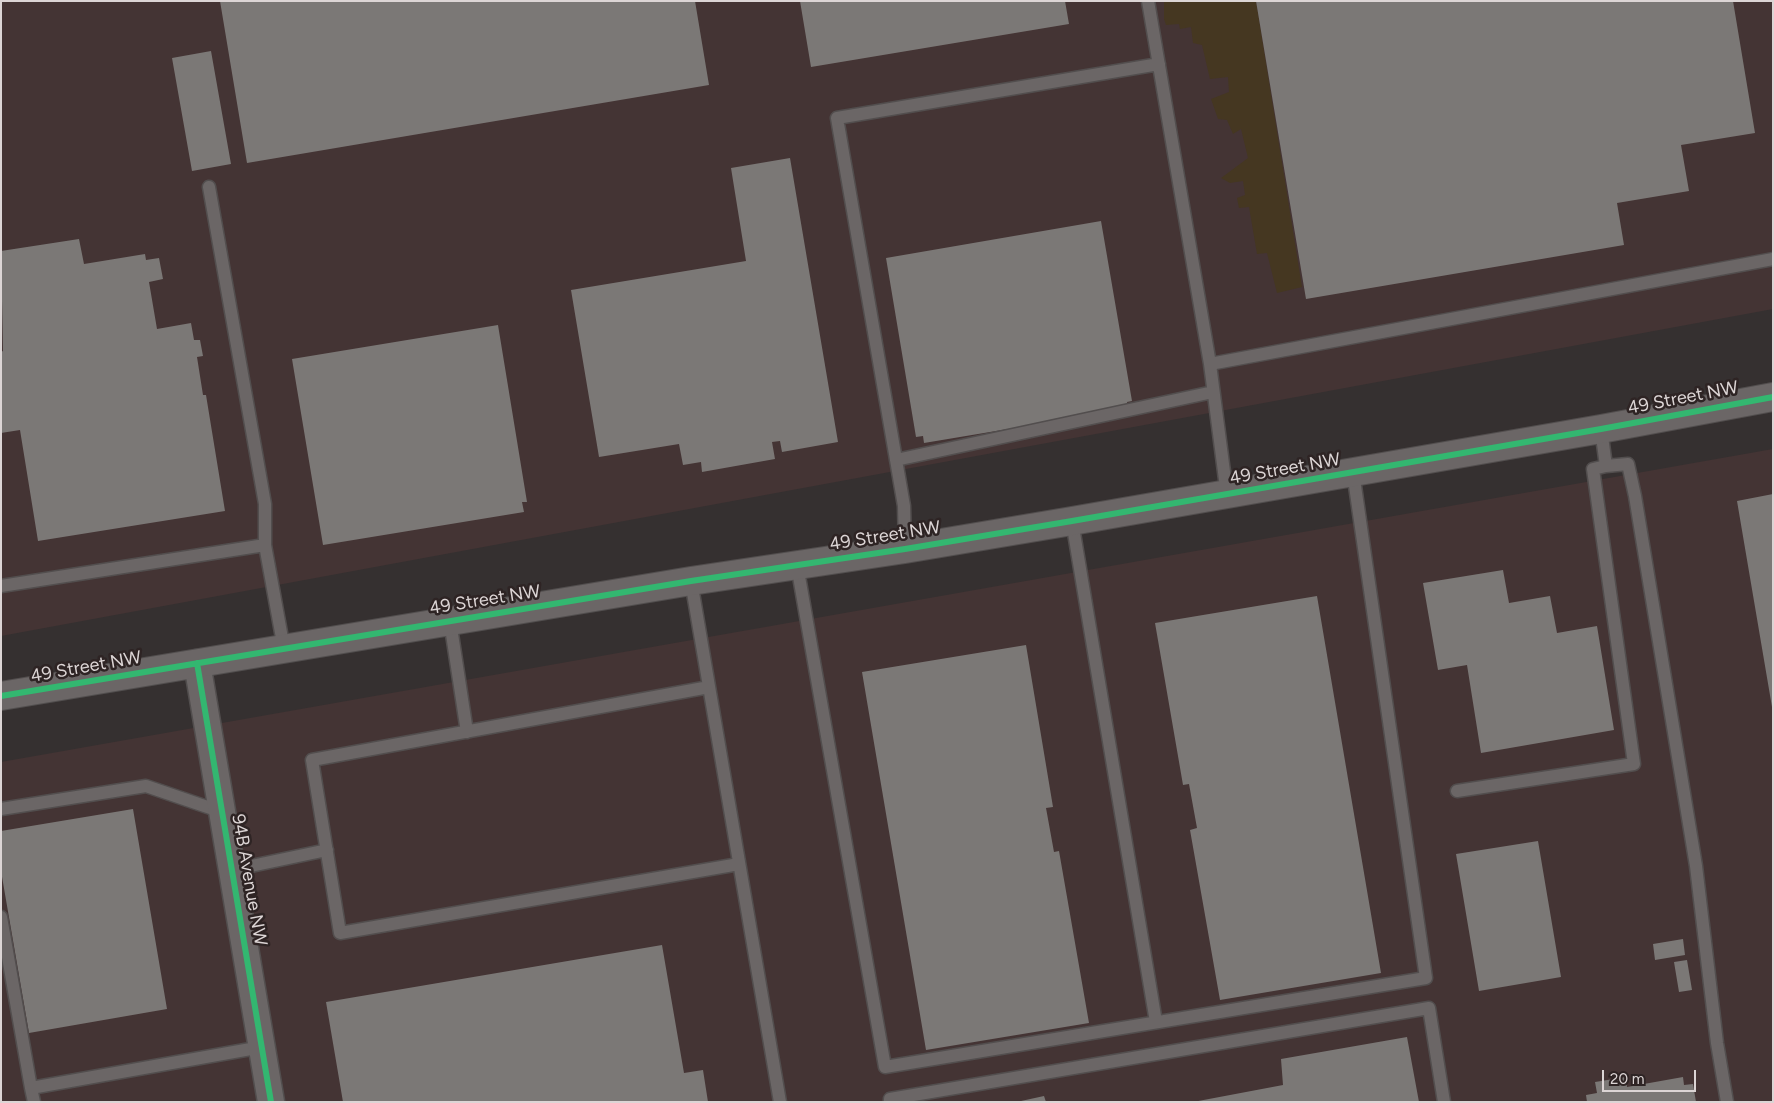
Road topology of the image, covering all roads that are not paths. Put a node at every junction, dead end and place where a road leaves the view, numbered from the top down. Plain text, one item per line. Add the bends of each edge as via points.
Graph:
1 (1148, 1) edge
2 (1159, 64) junction
3 (209, 187) dead end
4 (1773, 259) edge
5 (1210, 364) junction
6 (1213, 392) junction
7 (1773, 397) edge
8 (1600, 429) junction
9 (896, 460) junction
10 (1606, 466) junction
11 (1353, 472) junction
12 (1227, 494) junction
13 (1072, 521) junction
14 (265, 545) junction
15 (905, 549) junction
16 (797, 565) junction
17 (691, 581) junction
18 (1, 586) edge
19 (450, 621) junction
20 (284, 648) junction
21 (196, 663) junction
22 (709, 687) junction
23 (1, 696) edge
24 (467, 732) junction
25 (1457, 791) dead end
26 (1, 809) edge
27 (222, 812) junction
28 (327, 850) junction
29 (739, 864) junction
30 (232, 870) junction
31 (1, 917) edge
32 (1156, 1022) junction
33 (262, 1047) junction
34 (31, 1088) junction
35 (34, 1102) edge
36 (270, 1102) edge
37 (780, 1102) edge
38 (890, 1102) edge
39 (1444, 1102) edge
40 (1727, 1102) edge

1 - 2 lane
2 - 5 lane
2 - 9 lane via 837,118
3 - 14 lane via 265,504
4 - 5 lane
5 - 6 lane
6 - 9 lane
6 - 12 lane
7 - 8 street, 49 Street NW
8 - 10 lane
8 - 11 street, 49 Street NW
9 - 15 lane via 904,506
10 - 25 lane via 1593,469 1634,764
10 - 40 lane via 1628,464 1635,496 1696,866
11 - 12 street, 49 Street NW
11 - 32 lane via 1426,978
12 - 13 street, 49 Street NW
13 - 15 street, 49 Street NW
13 - 32 lane
14 - 18 lane
14 - 20 lane
15 - 16 street, 49 Street NW
16 - 17 street, 49 Street NW
16 - 32 lane via 885,1067
17 - 19 street, 49 Street NW
17 - 22 lane
19 - 20 street, 49 Street NW
19 - 24 lane
20 - 21 street, 49 Street NW
21 - 23 street, 49 Street NW
21 - 27 street, 94B Avenue NW
22 - 24 lane
22 - 29 lane
24 - 28 lane via 312,760
26 - 27 lane via 146,786
27 - 30 street, 94B Avenue NW
28 - 29 lane via 340,933
28 - 30 lane
29 - 37 lane
30 - 33 street, 94B Avenue NW
31 - 34 lane
33 - 34 lane
33 - 36 street, 94B Avenue NW
34 - 35 lane
38 - 39 lane via 890,1099 1429,1008

